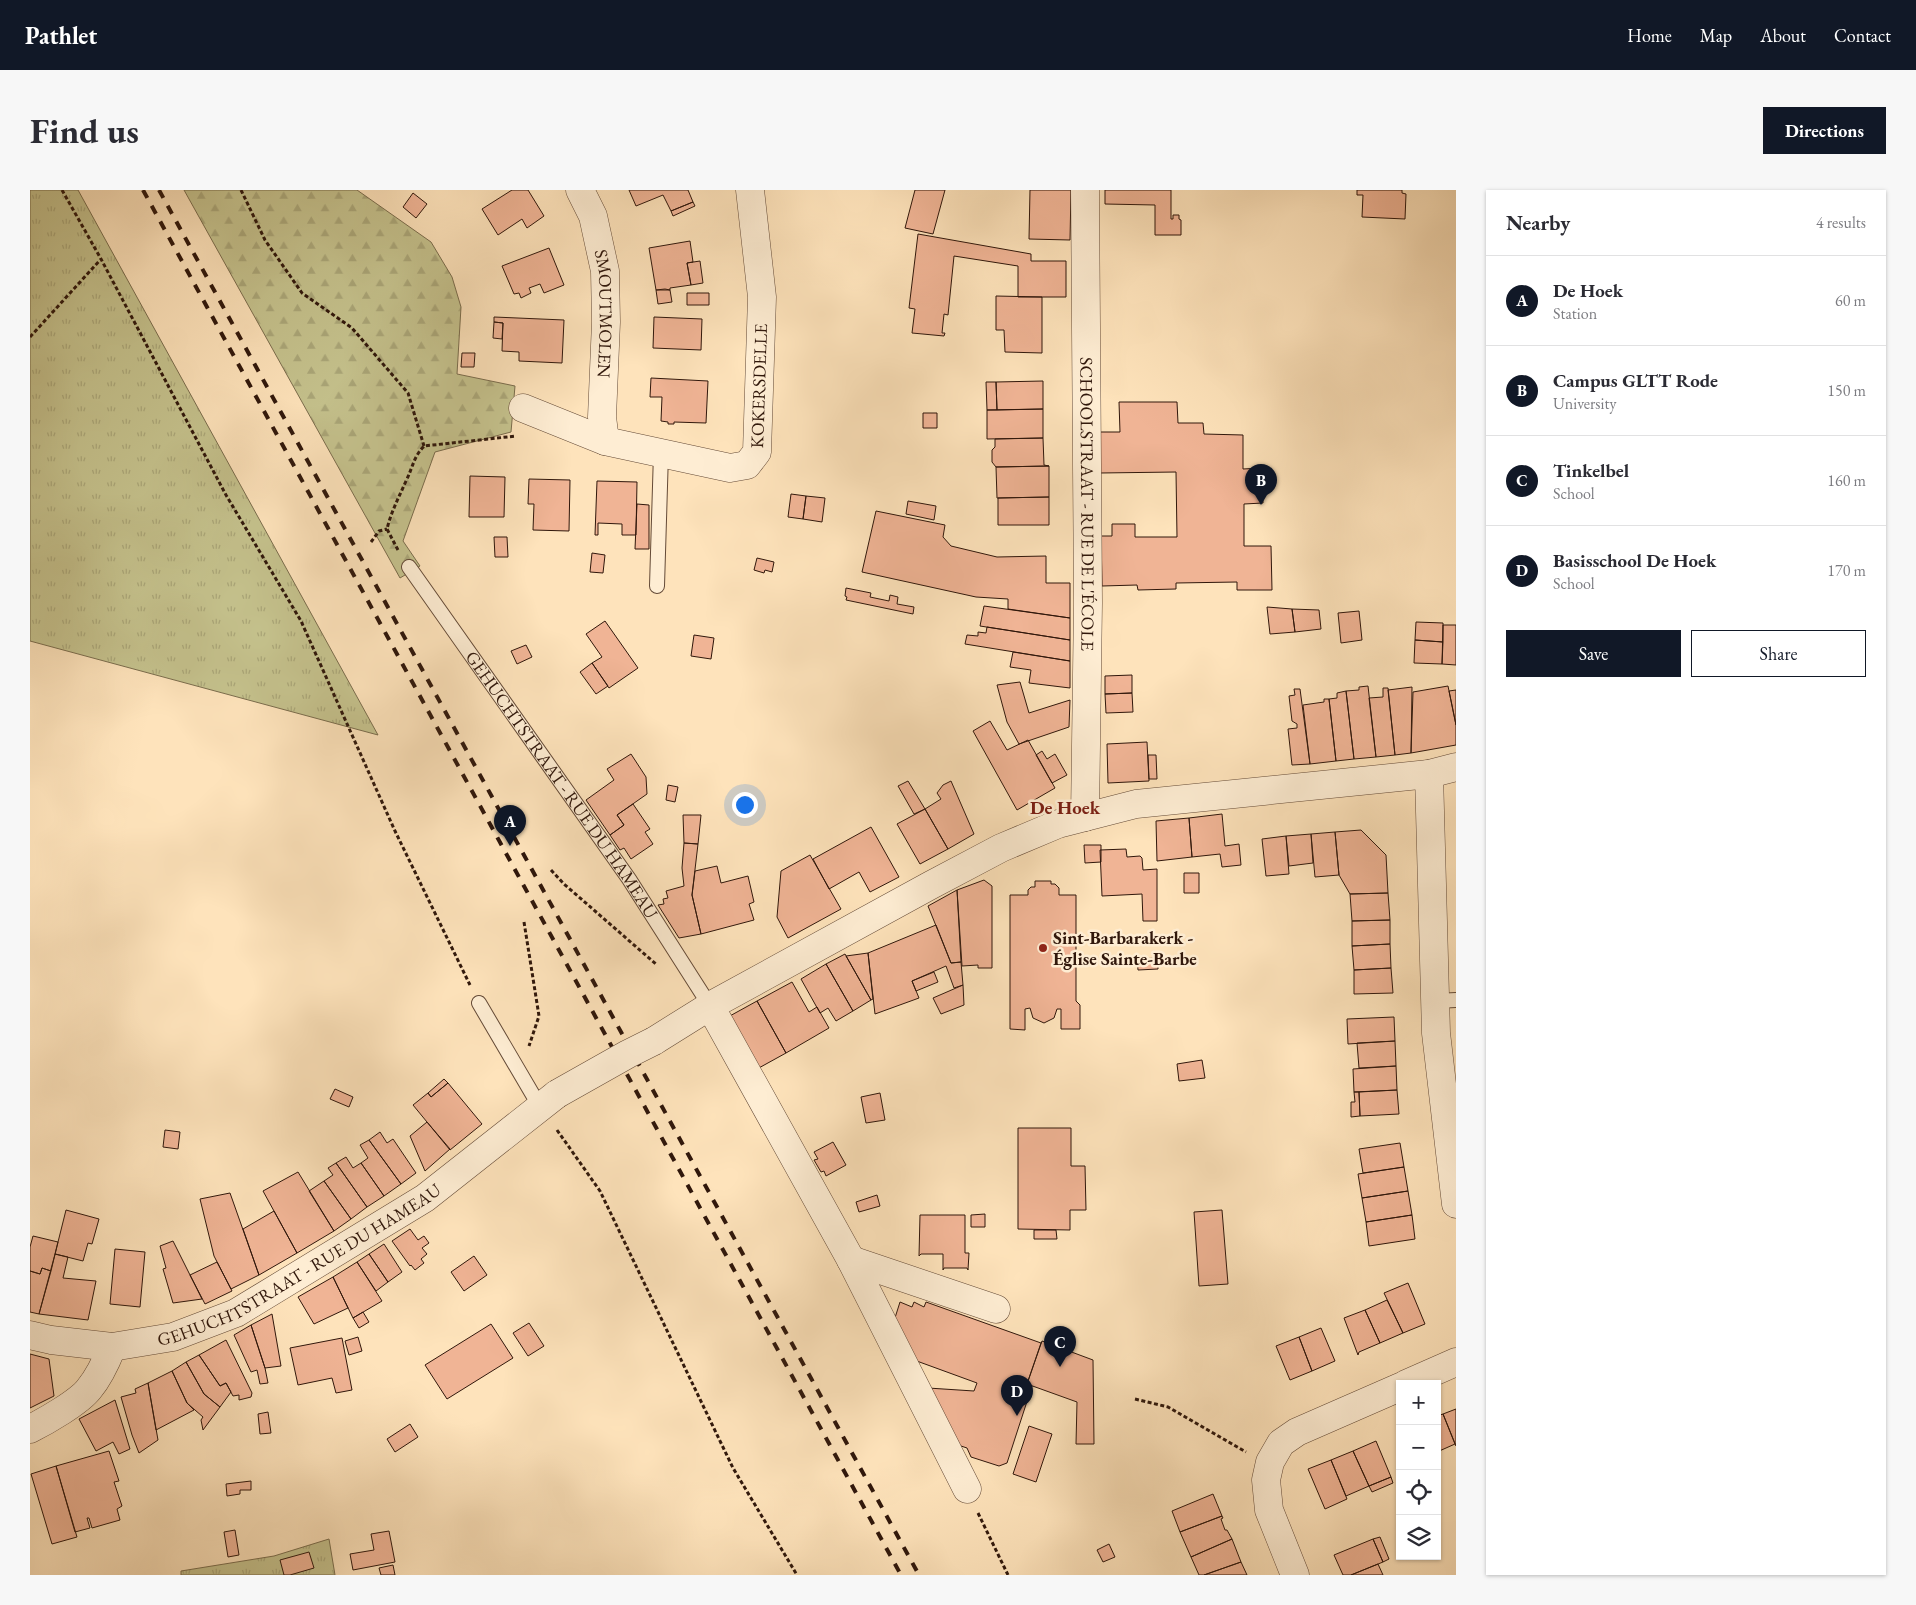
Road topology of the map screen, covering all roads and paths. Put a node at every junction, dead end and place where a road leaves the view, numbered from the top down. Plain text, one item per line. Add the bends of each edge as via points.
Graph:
1 (62, 190) edge
2 (241, 190) edge
3 (580, 190) edge
4 (750, 190) edge
5 (1085, 190) edge
6 (101, 259) junction
7 (30, 337) edge
8 (523, 408) dead end
9 (526, 435) dead end
10 (606, 442) junction
11 (424, 446) junction
12 (661, 453) junction
13 (371, 542) dead end
14 (409, 567) dead end
15 (657, 586) dead end
16 (1456, 767) edge
17 (1429, 774) junction
18 (1085, 817) junction
19 (551, 870) dead end
20 (524, 922) dead end
21 (659, 966) dead end
22 (1446, 1000) edge
23 (479, 1003) joint
24 (710, 1006) junction
25 (527, 1050) dead end
26 (548, 1100) junction
27 (1456, 1204) edge
28 (851, 1260) junction
29 (996, 1309) dead end
30 (30, 1335) edge
31 (112, 1347) junction
32 (1456, 1362) edge
33 (1415, 1380) edge
34 (1396, 1389) edge
35 (1135, 1399) dead end
36 (30, 1429) edge
37 (1270, 1462) junction
38 (967, 1489) joint
39 (797, 1575) edge
40 (1008, 1575) edge
41 (1295, 1575) edge

1 - 6 path
2 - 11 path via 265,240 302,293 352,328 408,392
3 - 10 street, SMOUTMOLEN via 593,216 605,271 602,418
4 - 12 street, KOKERSDELLE via 762,297 757,452 747,465 730,468
5 - 18 street, SCHOOLSTRAAT - RUE DE L'ÉCOLE via 1088,603
6 - 7 path
6 - 23 path via 226,495 301,621 395,831
8 - 10 street, KOKERSDELLE
9 - 11 path
10 - 12 street, KOKERSDELLE
11 - 13 path via 415,456 390,514 387,529 379,531
12 - 15 lane
14 - 24 lane, GEHUCHTSTRAAT - RUE DU HAMEAU via 629,879
16 - 17 street, GEHUCHTSTRAAT - RUE DU HAMEAU
17 - 18 street, GEHUCHTSTRAAT - RUE DU HAMEAU via 1136,804
17 - 22 street
18 - 24 street, GEHUCHTSTRAAT - RUE DU HAMEAU via 1058,824 1001,848
19 - 21 path
20 - 25 path via 539,1016
22 - 27 street via 1436,1033
23 - 26 lane
24 - 26 street, GEHUCHTSTRAAT - RUE DU HAMEAU, bridge via 654,1042
24 - 28 street, GEHUCHTSTRAAT - RUE DU HAMEAU
26 - 31 street, GEHUCHTSTRAAT - RUE DU HAMEAU via 425,1198 236,1313 173,1337
26 - 39 path via 600,1192 733,1468
28 - 29 street
28 - 38 street, GEHUCHTSTRAAT - RUE DU HAMEAU
30 - 31 street, GEHUCHTSTRAAT - RUE DU HAMEAU
31 - 36 street via 88,1390 49,1420
32 - 33 street
34 - 37 street via 1297,1432 1280,1443
35 - 37 path via 1168,1407 1254,1457
37 - 41 street via 1266,1480 1269,1510
38 - 40 path

